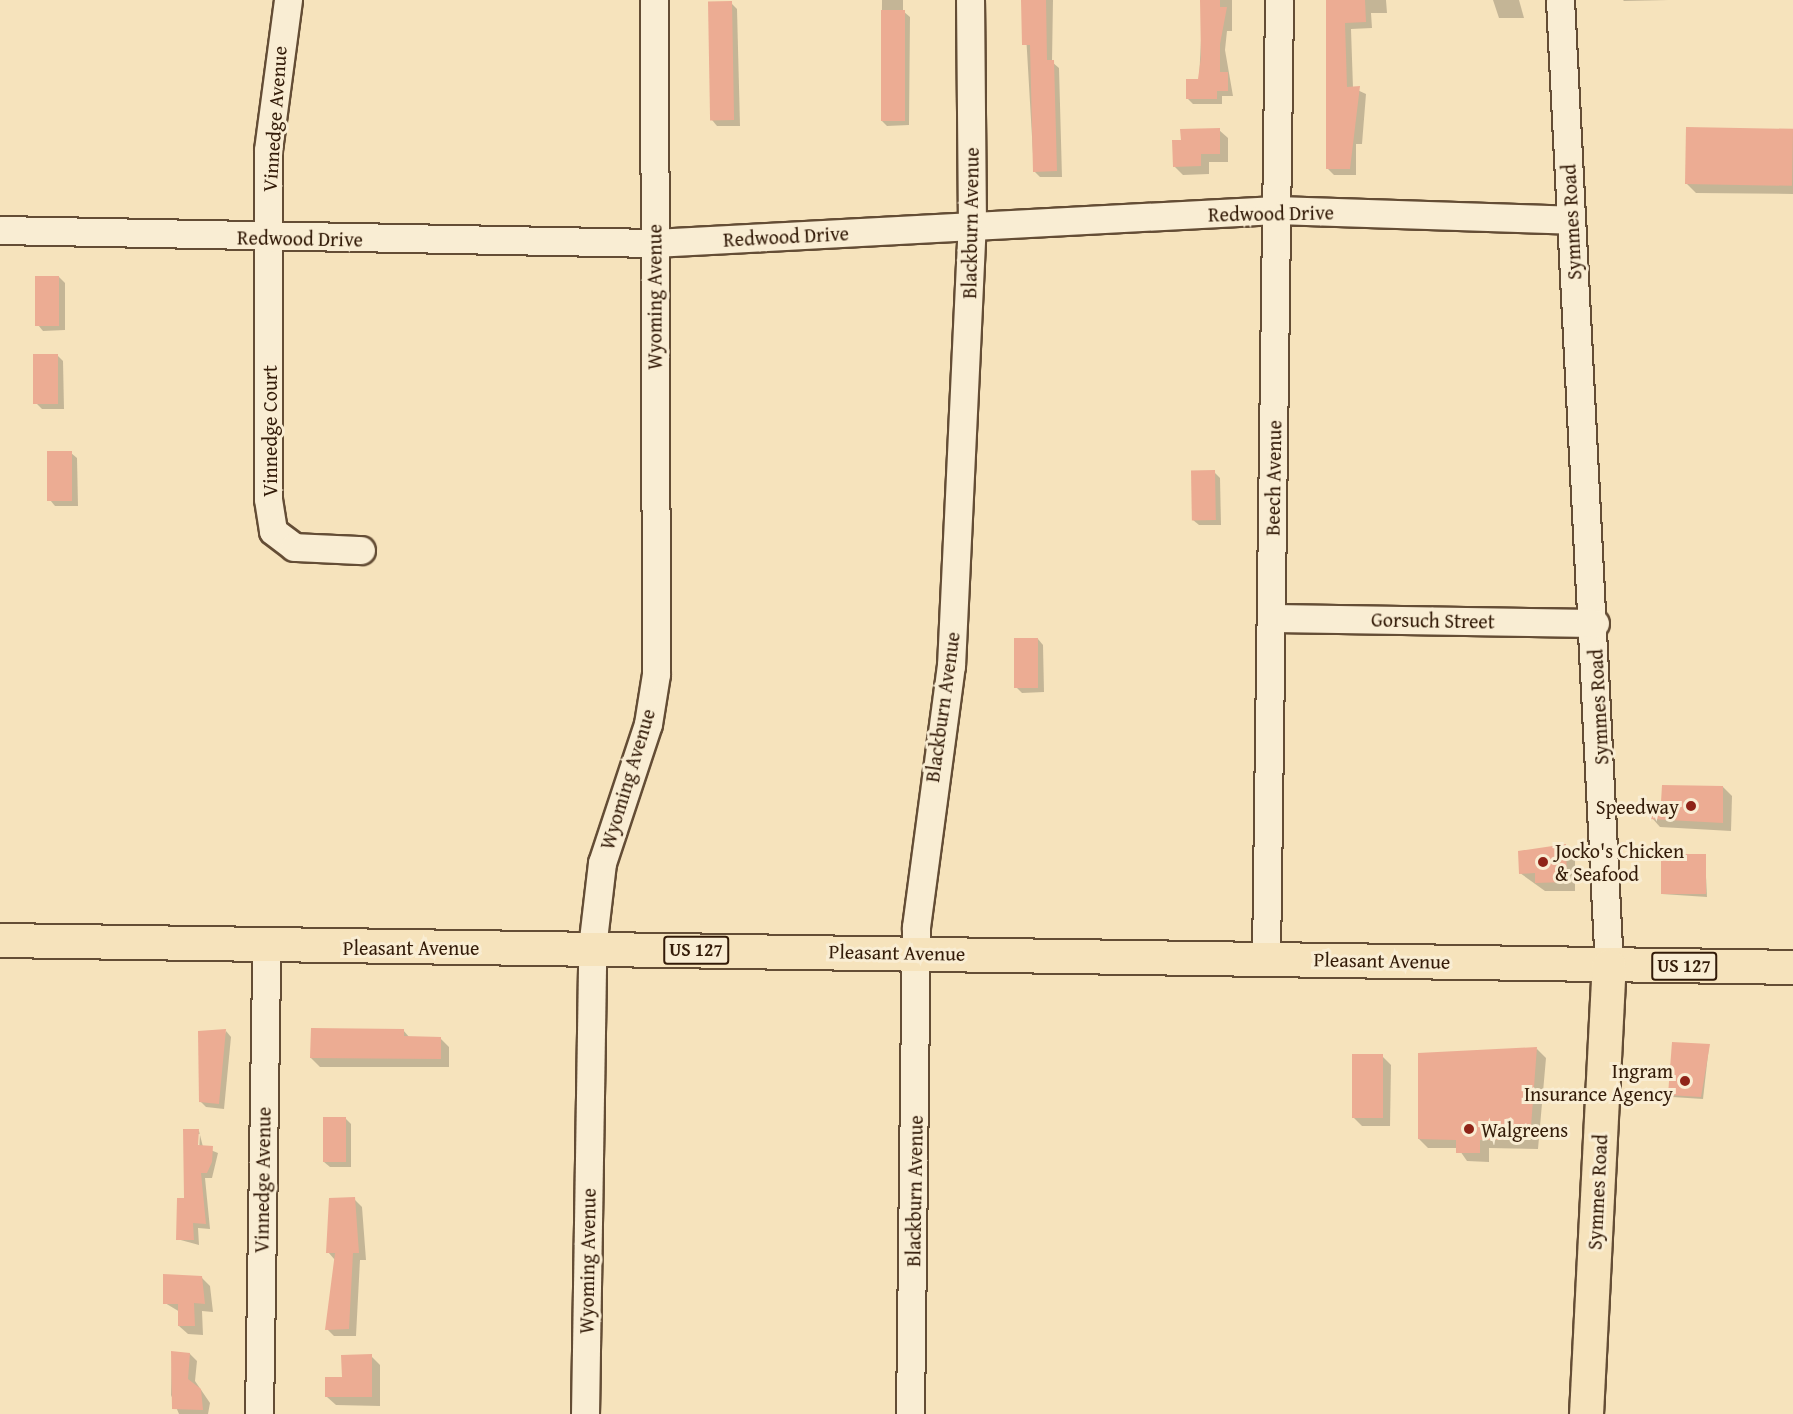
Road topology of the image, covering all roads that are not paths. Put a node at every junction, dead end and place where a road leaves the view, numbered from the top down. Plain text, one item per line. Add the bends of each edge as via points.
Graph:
1 (288, 0) edge
2 (654, 0) edge
3 (970, 0) edge
4 (1279, 0) edge
5 (1560, 0) edge
6 (1276, 210) junction
7 (1571, 220) junction
8 (972, 226) junction
9 (0, 230) edge
10 (268, 238) junction
11 (654, 243) junction
12 (361, 550) dead end
13 (1272, 618) junction
14 (1595, 623) junction
15 (0, 940) edge
16 (266, 946) junction
17 (592, 948) junction
18 (917, 953) junction
19 (1266, 957) junction
20 (1609, 966) junction
21 (1793, 967) edge
22 (259, 1414) edge
23 (585, 1414) edge
24 (910, 1414) edge
25 (1586, 1414) edge

1 - 10 street, Vinnedge Avenue via 268,150
2 - 11 street, Wyoming Avenue
3 - 8 street, Blackburn Avenue
4 - 6 street, Beech Avenue
5 - 7 street, Symmes Road
6 - 7 street, Redwood Drive
6 - 8 street, Redwood Drive
6 - 13 street, Beech Avenue
7 - 14 street, Symmes Road
8 - 11 street, Redwood Drive
8 - 18 street, Blackburn Avenue via 951,666 927,815
9 - 10 street, Redwood Drive
10 - 11 street, Redwood Drive
10 - 12 street, Vinnedge Court via 268,500 273,531 294,547
11 - 17 street, Wyoming Avenue via 656,674 648,724 602,863
13 - 14 street, Gorsuch Street
13 - 19 street, Beech Avenue
14 - 20 street, Symmes Road
15 - 16 main road, Pleasant Avenue / US 127
16 - 17 main road, Pleasant Avenue / US 127
16 - 22 street, Vinnedge Avenue
17 - 18 main road, Pleasant Avenue / US 127
17 - 23 street, Wyoming Avenue
18 - 19 main road, Pleasant Avenue / US 127
18 - 24 street, Blackburn Avenue
19 - 20 main road, Pleasant Avenue / US 127
20 - 21 main road, Pleasant Avenue / US 127
20 - 25 main road, Symmes Road

